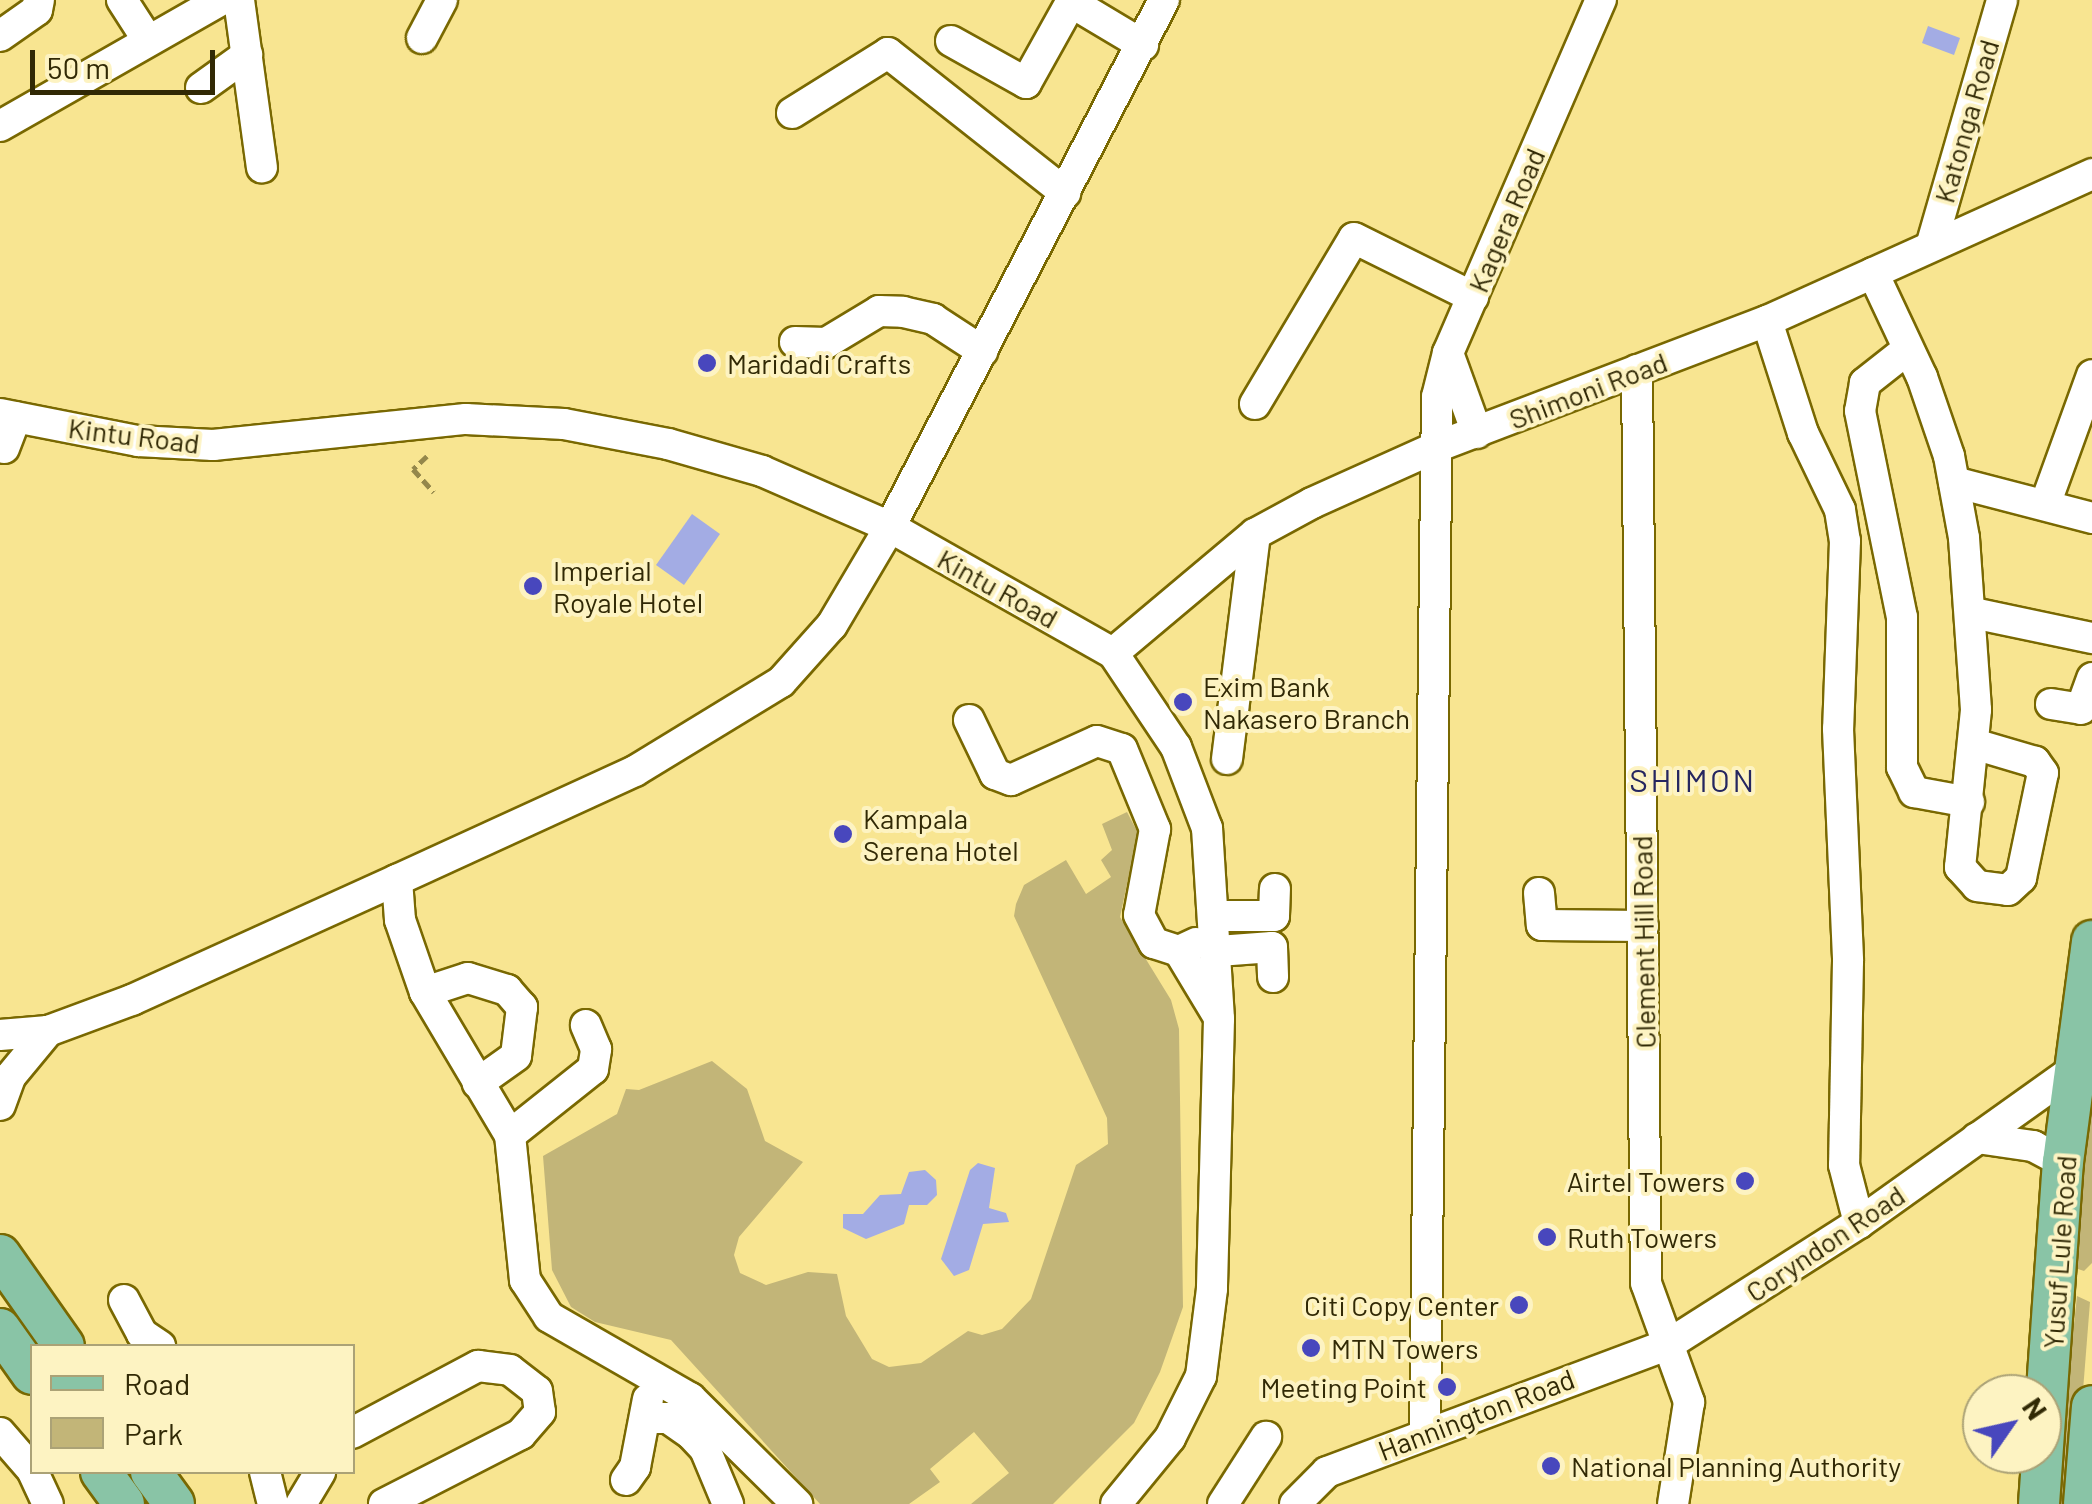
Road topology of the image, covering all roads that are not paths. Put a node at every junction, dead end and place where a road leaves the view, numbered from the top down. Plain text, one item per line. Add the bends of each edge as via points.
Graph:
1 (39, 0) edge
2 (122, 0) edge
3 (220, 0) edge
4 (239, 0) edge
5 (442, 0) edge
6 (1164, 0) edge
7 (1601, 0) edge
8 (2002, 0) edge
9 (0, 36) edge
10 (422, 38) dead end
11 (147, 39) junction
12 (952, 41) dead end
13 (1144, 45) junction
14 (247, 56) junction
15 (201, 88) dead end
16 (792, 112) dead end
17 (0, 126) edge
18 (262, 166) dead end
19 (2092, 174) edge
20 (1065, 193) junction
21 (1932, 243) junction
22 (1873, 273) junction
23 (1473, 297) junction
24 (1768, 321) junction
25 (795, 342) dead end
26 (1908, 349) junction
27 (982, 351) junction
28 (1448, 353) junction
29 (1637, 370) junction
30 (2092, 375) edge
31 (1255, 404) dead end
32 (8, 416) edge
33 (1477, 432) junction
34 (1439, 446) junction
35 (4, 448) dead end
36 (1954, 482) junction
37 (2045, 505) junction
38 (2092, 518) edge
39 (890, 527) junction
40 (1254, 534) junction
41 (1973, 613) junction
42 (2092, 638) edge
43 (1113, 653) junction
44 (2092, 678) edge
45 (2050, 704) dead end
46 (969, 720) dead end
47 (1974, 744) junction
48 (1227, 759) dead end
49 (1969, 802) junction
50 (397, 880) junction
51 (1275, 889) dead end
52 (1539, 893) dead end
53 (1643, 926) junction
54 (1217, 931) junction
55 (2092, 941) edge
56 (1179, 952) junction
57 (1272, 977) dead end
58 (425, 992) junction
59 (1219, 1018) junction
60 (586, 1025) dead end
61 (48, 1030) junction
62 (0, 1035) edge
63 (2076, 1068) junction
64 (478, 1083) junction
65 (0, 1105) edge
66 (510, 1135) junction
67 (1977, 1138) junction
68 (2063, 1162) junction
69 (1858, 1224) junction
70 (0, 1255) edge
71 (2075, 1284) edge
72 (124, 1300) dead end
73 (0, 1329) edge
74 (63, 1344) edge
75 (157, 1344) edge
76 (1669, 1344) junction
77 (30, 1371) edge
78 (646, 1376) junction
79 (2092, 1406) edge
80 (648, 1418) junction
81 (355, 1432) edge
82 (0, 1433) edge
83 (1425, 1434) junction
84 (1266, 1437) dead end
85 (2090, 1464) edge
86 (30, 1468) edge
87 (34, 1474) edge
88 (102, 1474) edge
89 (152, 1474) edge
90 (265, 1474) edge
91 (319, 1474) edge
92 (770, 1475) junction
93 (626, 1480) dead end
94 (48, 1504) edge
95 (124, 1504) edge
96 (174, 1504) edge
97 (273, 1504) edge
98 (301, 1504) edge
99 (384, 1504) edge
100 (728, 1504) edge
101 (740, 1504) edge
102 (797, 1504) edge
103 (1116, 1504) edge
104 (1223, 1504) edge
105 (1294, 1504) edge
106 (1674, 1504) edge
107 (2039, 1504) edge
108 (2084, 1504) edge

1 - 9 street via 37,10
2 - 11 street
3 - 11 street
4 - 14 street
5 - 10 street
6 - 13 street
7 - 23 street, Kagera Road
8 - 21 street, Katonga Road
11 - 17 street
12 - 13 street via 1026,83 1070,2
13 - 20 street
14 - 15 street
14 - 18 street
16 - 20 street via 888,53
19 - 21 street, Shimoni Road
20 - 27 street
21 - 22 street, Shimoni Road
22 - 24 street, Shimoni Road
22 - 26 street
23 - 28 street, Kagera Road
23 - 31 street via 1354,238
24 - 29 street, Shimoni Road
24 - 69 street via 1803,434 1840,510 1845,541 1838,729 1848,961 1844,1165
25 - 27 street via 826,343 879,311 903,312 933,319
26 - 36 street
26 - 49 street via 1865,383 1860,411 1902,617 1902,767 1914,792
27 - 39 street
28 - 33 street
28 - 34 street, Kagera Road via 1436,397
29 - 33 street, Shimoni Road
29 - 53 street, Clement Hill Road
30 - 37 street
32 - 35 street
32 - 39 street, Kintu Road via 138,441 213,445 466,419 564,424 762,470
33 - 34 street, Shimoni Road
34 - 40 street, Shimoni Road
34 - 83 street, Kagera Road
36 - 37 street
36 - 41 street
37 - 38 street
39 - 43 street, Kintu Road
39 - 50 street via 814,648 740,711 635,771
40 - 43 street, Shimoni Road
40 - 48 street
41 - 42 street
41 - 47 street
43 - 54 street, Kintu Road via 1176,747 1207,828
44 - 45 street via 2081,708
46 - 56 street via 995,774 1011,780 1096,741 1122,749 1155,829 1139,915 1154,942
47 - 49 street
47 - 49 street via 2035,762 2043,773 2013,888 1976,886 1960,867
50 - 58 street via 400,920
50 - 61 street via 132,1000
51 - 54 street via 1274,916
52 - 53 street via 1542,925
53 - 76 street, Clement Hill Road via 1646,1283
54 - 56 street
54 - 57 street via 1272,947
54 - 59 street, Kintu Road
55 - 63 main road, Yusuf Lule Road
56 - 59 street
58 - 64 street
58 - 64 street via 468,978 532,1003 516,1056
59 - 103 street, Kintu Road via 1212,1289 1201,1376 1170,1438
60 - 66 street via 596,1049 593,1069
61 - 62 street
61 - 65 street via 10,1077
63 - 67 street
63 - 68 main road, Yusuf Lule Road
64 - 66 street
66 - 78 street via 525,1280 549,1317
67 - 68 street via 2033,1146
67 - 69 street, Coryndon Road
68 - 71 main road, Yusuf Lule Road
69 - 76 street, Coryndon Road
70 - 74 main road
71 - 107 main road, Yusuf Lule Road
72 - 75 street via 142,1334
73 - 77 main road
76 - 83 street, Hannington Road
76 - 106 street, Clement Hill Road via 1689,1402
78 - 80 street
78 - 92 street via 690,1398
79 - 85 main road
80 - 93 street
80 - 100 street via 668,1418 698,1442
81 - 99 street via 478,1366 510,1370 537,1391 540,1412 521,1434
82 - 86 street
83 - 105 street, Hannington Road via 1326,1472
84 - 104 street
85 - 108 main road
87 - 94 street
88 - 95 main road
89 - 96 main road
90 - 97 street
91 - 98 street
92 - 101 street
92 - 102 street

